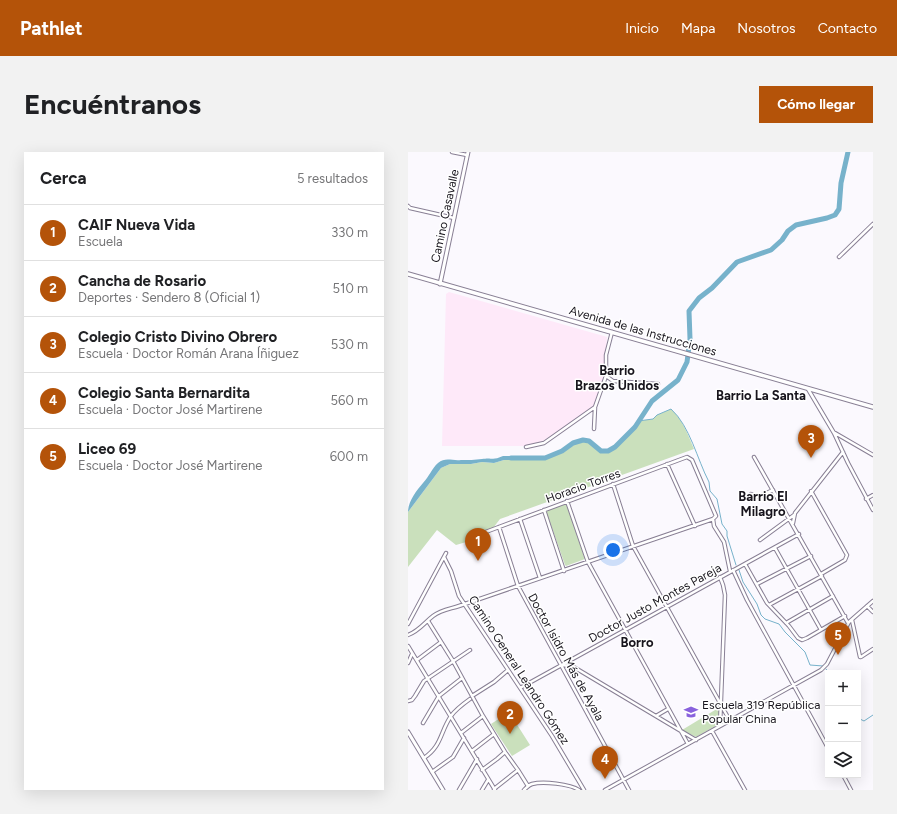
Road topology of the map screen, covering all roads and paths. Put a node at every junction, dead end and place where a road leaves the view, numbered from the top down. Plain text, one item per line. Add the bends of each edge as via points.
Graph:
1 (452, 152) edge
2 (467, 153) edge
3 (408, 206) edge
4 (454, 218) junction
5 (873, 224) edge
6 (839, 257) dead end
7 (408, 274) edge
8 (440, 284) junction
9 (612, 332) junction
10 (606, 376) junction
11 (658, 384) dead end
12 (808, 388) junction
13 (595, 407) junction
14 (873, 407) edge
15 (594, 429) dead end
16 (834, 432) junction
17 (526, 447) dead end
18 (843, 452) junction
19 (873, 455) edge
20 (754, 457) dead end
21 (668, 464) junction
22 (613, 484) junction
23 (773, 490) junction
24 (812, 491) junction
25 (751, 494) dead end
26 (873, 495) edge
27 (866, 499) junction
28 (567, 501) junction
29 (544, 510) junction
30 (873, 510) edge
31 (794, 515) junction
32 (789, 518) junction
33 (520, 519) junction
34 (713, 519) junction
35 (793, 524) junction
36 (695, 526) junction
37 (499, 527) junction
38 (483, 533) dead end
39 (799, 534) junction
40 (760, 540) dead end
41 (633, 546) junction
42 (775, 548) junction
43 (446, 553) dead end
44 (811, 556) junction
45 (444, 557) junction
46 (588, 562) junction
47 (745, 564) junction
48 (787, 569) junction
49 (564, 570) junction
50 (732, 571) junction
51 (822, 575) junction
52 (720, 577) junction
53 (540, 578) junction
54 (757, 584) junction
55 (518, 586) junction
56 (798, 589) junction
57 (834, 596) junction
58 (873, 601) edge
59 (465, 604) junction
60 (769, 605) junction
61 (666, 606) junction
62 (867, 606) junction
63 (810, 609) junction
64 (873, 612) edge
65 (845, 616) junction
66 (851, 620) junction
67 (428, 621) junction
68 (786, 623) junction
69 (408, 624) edge
70 (848, 624) junction
71 (625, 630) junction
72 (821, 630) junction
73 (408, 635) edge
74 (441, 642) junction
75 (408, 646) edge
76 (873, 649) edge
77 (470, 650) dead end
78 (413, 653) junction
79 (417, 660) junction
80 (453, 661) junction
81 (408, 663) edge
82 (561, 666) junction
83 (508, 670) junction
84 (428, 678) junction
85 (462, 678) junction
86 (794, 686) junction
87 (520, 688) junction
88 (439, 696) junction
89 (472, 696) junction
90 (470, 699) dead end
91 (408, 701) edge
92 (722, 706) junction
93 (668, 709) junction
94 (451, 716) junction
95 (483, 716) junction
96 (656, 716) junction
97 (730, 721) junction
98 (423, 723) dead end
99 (720, 726) junction
100 (680, 730) junction
101 (712, 731) junction
102 (408, 732) edge
103 (461, 733) junction
104 (494, 734) junction
105 (464, 738) junction
106 (696, 740) junction
107 (825, 743) edge
108 (688, 744) junction
109 (472, 752) junction
110 (505, 752) junction
111 (424, 758) junction
112 (477, 759) junction
113 (482, 770) junction
114 (518, 770) junction
115 (432, 772) junction
116 (845, 778) edge
117 (578, 779) junction
118 (488, 780) junction
119 (623, 780) junction
120 (528, 786) junction
121 (571, 786) junction
122 (494, 789) edge
123 (443, 790) edge
124 (459, 790) edge
125 (482, 790) edge
126 (524, 790) edge
127 (579, 790) edge
128 (584, 790) edge
129 (605, 790) edge
130 (629, 790) edge
131 (745, 790) edge
132 (851, 790) edge

1 - 2 street
2 - 4 street, Camino Casavalle
3 - 4 street
4 - 8 street, Camino Casavalle
5 - 6 street
7 - 8 main road, Avenida de las Instrucciones
8 - 9 main road, Avenida de las Instrucciones
9 - 10 street via 606,354
9 - 12 main road, Avenida de las Instrucciones
10 - 11 street via 613,381
10 - 13 street
12 - 14 main road, Avenida de las Instrucciones
12 - 16 street
13 - 15 street
13 - 17 street via 544,443
16 - 18 street
16 - 19 street
18 - 24 street
18 - 27 street
20 - 23 street
21 - 22 street, Horacio Torres
21 - 34 street, Horacio Torres via 685,457 692,460 716,516
21 - 36 street
22 - 28 street, Horacio Torres
22 - 41 street
23 - 25 street via 758,498
23 - 32 street
24 - 31 street
24 - 51 street via 847,557
26 - 27 street
27 - 30 street
28 - 29 street, Horacio Torres
28 - 46 street
29 - 33 street, Horacio Torres
29 - 49 street
31 - 32 street
31 - 35 street
32 - 35 street
32 - 40 street
33 - 37 street, Horacio Torres
33 - 53 street
34 - 36 street
34 - 50 street via 714,526 724,542
35 - 39 street
36 - 41 street
37 - 38 street, Horacio Torres
37 - 55 street, Doctor Isidro Más de Ayala
39 - 42 street, Doctor Justo Montes Pareja
39 - 44 street
41 - 46 street
41 - 61 street
42 - 47 street, Doctor Justo Montes Pareja
42 - 48 street
43 - 45 street
44 - 48 street
44 - 51 street
45 - 59 street, Camino General Leandro Gómez via 459,596
45 - 69 street
46 - 49 street
46 - 71 street
47 - 50 street, Doctor Justo Montes Pareja
47 - 54 street
48 - 54 street
48 - 56 street
49 - 53 street
50 - 52 street, Doctor Justo Montes Pareja
50 - 86 street
51 - 56 street
51 - 57 street
52 - 61 street, Doctor Justo Montes Pareja
52 - 92 street via 725,595
53 - 55 street
54 - 60 street
55 - 59 street
55 - 82 street, Doctor Isidro Más de Ayala
56 - 60 street
56 - 63 street
57 - 63 street
57 - 65 street
58 - 62 street
59 - 67 street via 445,609
59 - 83 street, Camino General Leandro Gómez
60 - 68 street
61 - 71 street, Doctor Justo Montes Pareja
61 - 92 street
62 - 64 street
62 - 66 street
63 - 68 street
63 - 72 street
65 - 70 street
65 - 72 street
66 - 70 street
66 - 76 street via 861,657
67 - 73 street
67 - 74 street
68 - 72 street via 802,640
70 - 86 street via 824,668
71 - 82 street, Doctor Justo Montes Pareja
71 - 93 street
74 - 79 street
74 - 80 street
75 - 78 street
77 - 80 street
78 - 79 street
78 - 81 street
79 - 84 street
80 - 84 street
80 - 85 street
82 - 87 street, Doctor Justo Montes Pareja
82 - 96 street via 572,666
82 - 119 street, Doctor Isidro Más de Ayala
83 - 87 street, Camino General Leandro Gómez
83 - 89 street
84 - 88 street
84 - 91 street via 412,700
85 - 88 street
85 - 89 street
86 - 97 street
86 - 107 street
87 - 117 street, Camino General Leandro Gómez
88 - 94 street
88 - 98 street
89 - 95 street
90 - 94 street
92 - 97 street
92 - 99 street
93 - 96 street
93 - 100 street
94 - 103 street
94 - 111 street via 434,750
95 - 103 street
95 - 104 street
96 - 100 street
97 - 99 street
99 - 101 street
100 - 106 street
100 - 108 street
101 - 106 street
101 - 131 street
102 - 111 street
103 - 105 street
104 - 109 street
104 - 110 street
105 - 109 street
105 - 115 street via 453,757
106 - 108 street
108 - 119 street
109 - 112 street
110 - 113 street
110 - 114 street
111 - 115 street
112 - 113 street
112 - 124 street
113 - 118 street
114 - 120 street
114 - 122 street
115 - 123 street
116 - 132 street
117 - 121 street
117 - 128 street, Camino General Leandro Gómez
118 - 122 street
118 - 125 street
119 - 129 street
119 - 130 street, Doctor Isidro Más de Ayala
120 - 121 street
120 - 126 street
121 - 127 street

